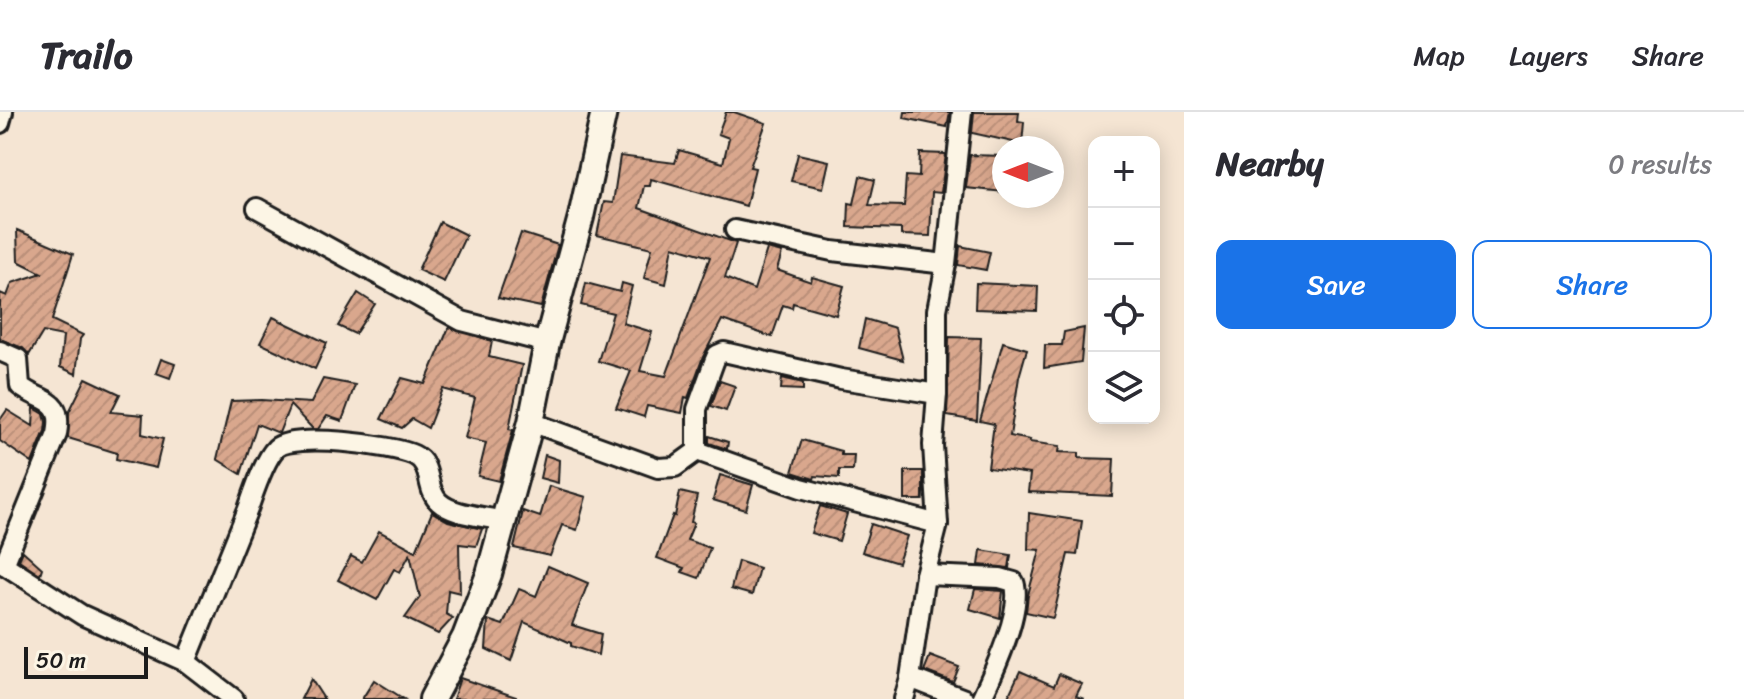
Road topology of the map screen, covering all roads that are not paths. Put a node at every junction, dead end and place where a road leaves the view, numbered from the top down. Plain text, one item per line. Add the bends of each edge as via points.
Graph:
1 (3, 112) edge
2 (604, 112) edge
3 (962, 112) edge
4 (0, 123) edge
5 (257, 208) dead end
6 (735, 230) dead end
7 (946, 264) junction
8 (547, 343) junction
9 (0, 351) edge
10 (937, 394) junction
11 (531, 422) junction
12 (697, 451) junction
13 (503, 521) junction
14 (938, 524) junction
15 (2, 564) edge
16 (925, 575) junction
17 (186, 662) junction
18 (910, 678) junction
19 (234, 699) edge
20 (432, 699) edge
21 (904, 699) edge
22 (964, 699) edge
23 (981, 699) edge

1 - 4 street
2 - 8 street
3 - 7 street
5 - 8 street via 462,321
6 - 7 street via 832,251
7 - 10 street via 937,310
8 - 11 street
9 - 15 street via 18,359 20,386 49,400 58,418 57,434
10 - 12 street via 720,353 697,409
10 - 14 street via 933,445
11 - 12 street via 664,469
11 - 13 street
12 - 14 street via 801,488
13 - 17 street via 441,504 422,461 414,455 315,440 282,444 274,449 259,480
13 - 20 street via 478,607
14 - 16 street
15 - 17 street via 82,615
16 - 18 street
16 - 23 street via 1014,582 1017,597 999,662
17 - 19 street
18 - 21 street
18 - 22 street

